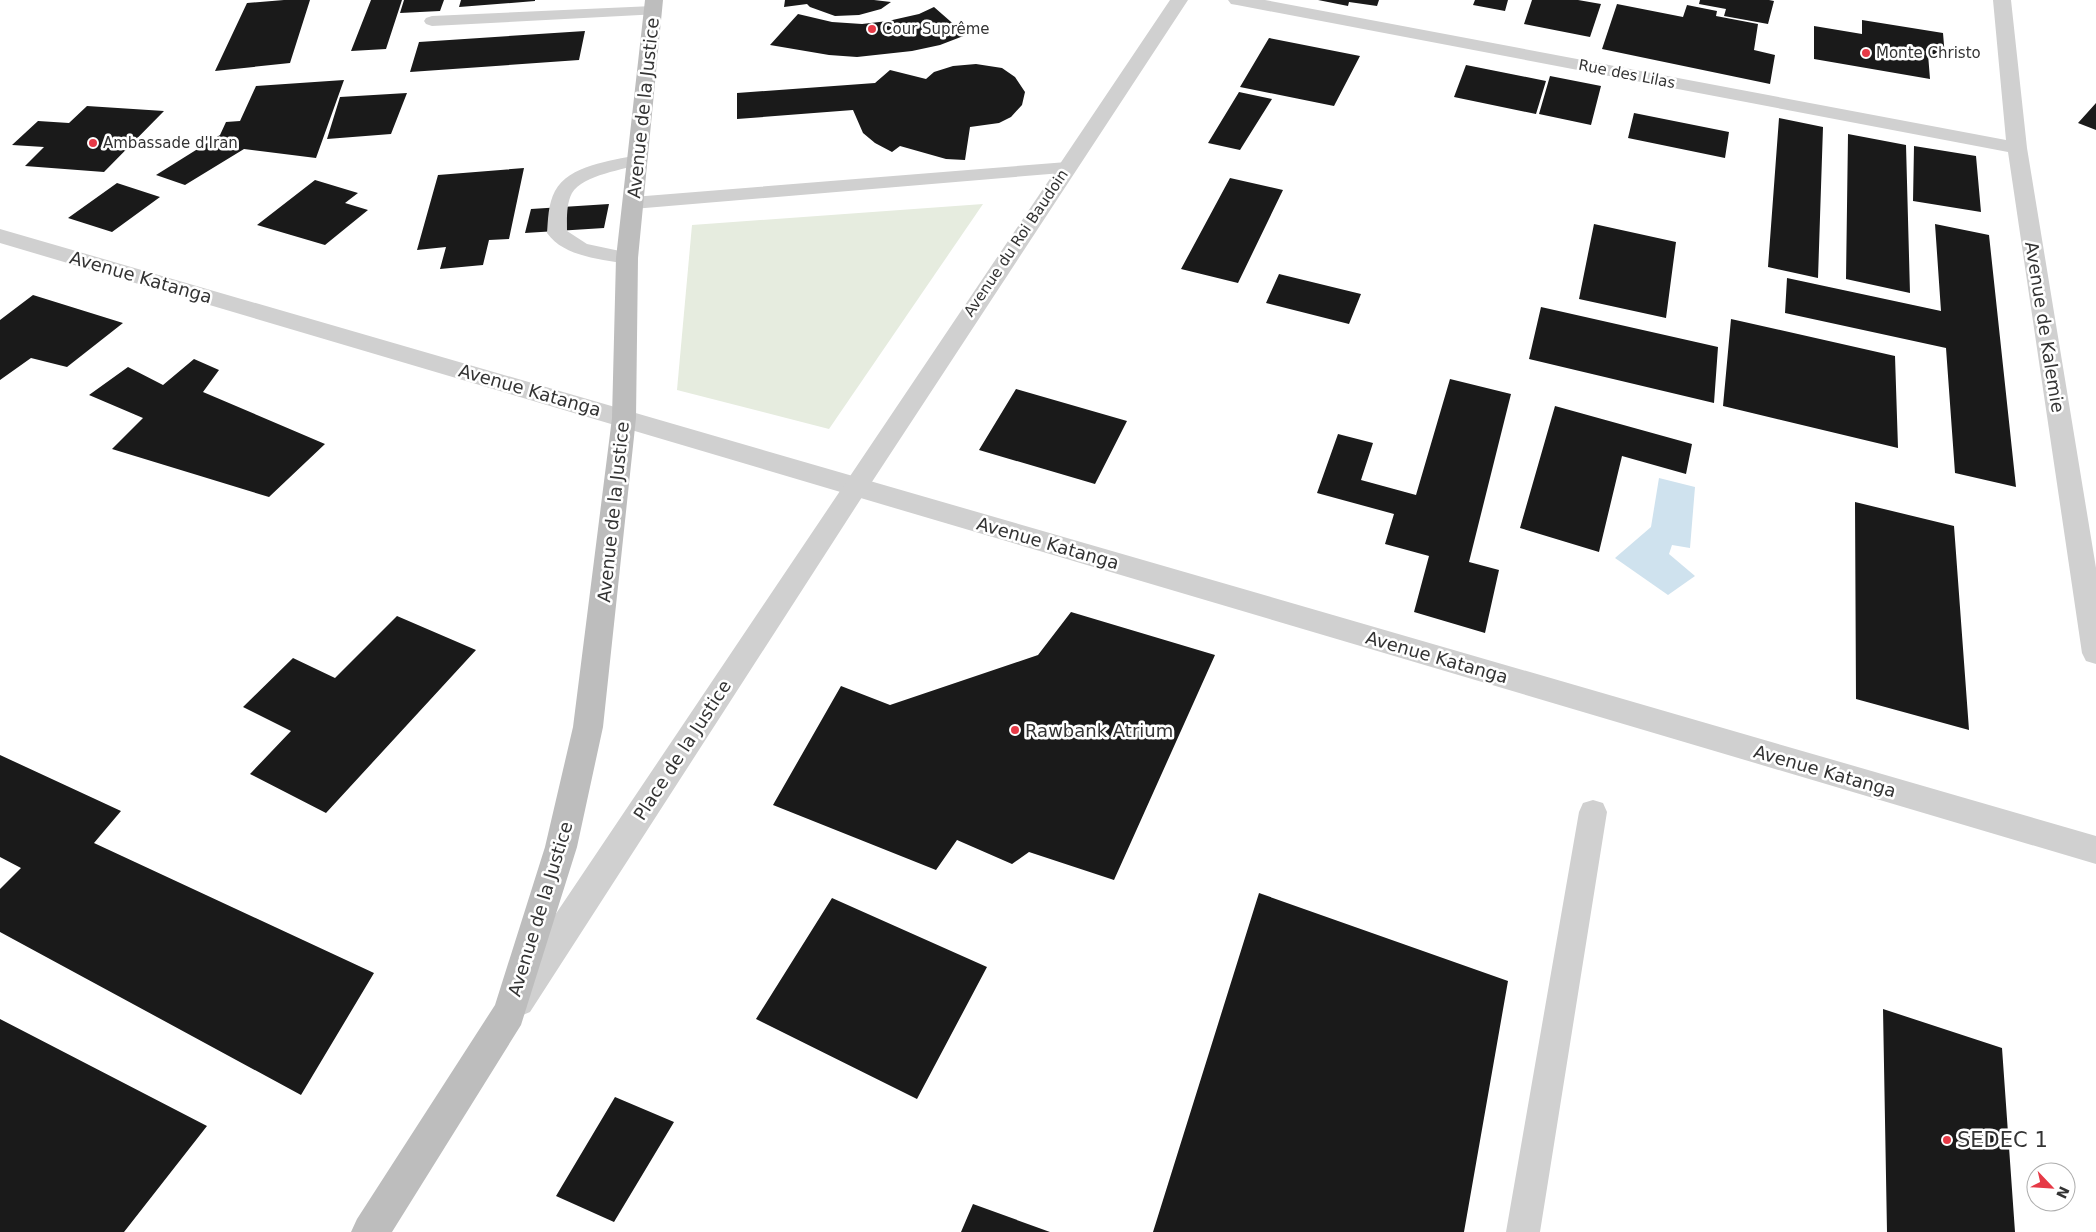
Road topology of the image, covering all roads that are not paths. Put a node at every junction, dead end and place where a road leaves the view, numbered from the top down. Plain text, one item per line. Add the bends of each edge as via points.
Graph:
1 (1179, 0) edge
2 (1237, 0) edge
3 (2002, 0) edge
4 (654, 6) edge
5 (432, 21) dead end
6 (2017, 148) junction
7 (637, 160) junction
8 (1067, 168) junction
9 (633, 202) junction
10 (0, 236) edge
11 (627, 258) junction
12 (624, 418) junction
13 (855, 486) junction
14 (2096, 654) edge
15 (1593, 812) dead end
16 (2096, 850) edge
17 (509, 1013) junction
18 (370, 1232) edge
19 (1522, 1232) edge

1 - 8 street, Avenue du Roi Baudoin
2 - 6 street, Rue des Lilas
3 - 6 street, Avenue de Kalemie
4 - 5 lane
4 - 7 main road, Avenue de la Justice
6 - 14 street, Avenue de Kalemie
7 - 9 main road, Avenue de la Justice
7 - 11 lane via 580,176 564,191 557,233 565,242 580,248
8 - 9 street
8 - 13 street, Avenue du Roi Baudoin
9 - 11 main road, Avenue de la Justice
10 - 12 street, Avenue Katanga
11 - 12 main road, Avenue de la Justice
12 - 13 street, Avenue Katanga
12 - 17 main road, Avenue de la Justice via 588,727 561,846
13 - 16 street, Avenue Katanga
13 - 17 street, Place de la Justice
15 - 19 lane
17 - 18 main road, Avenue de la Justice

